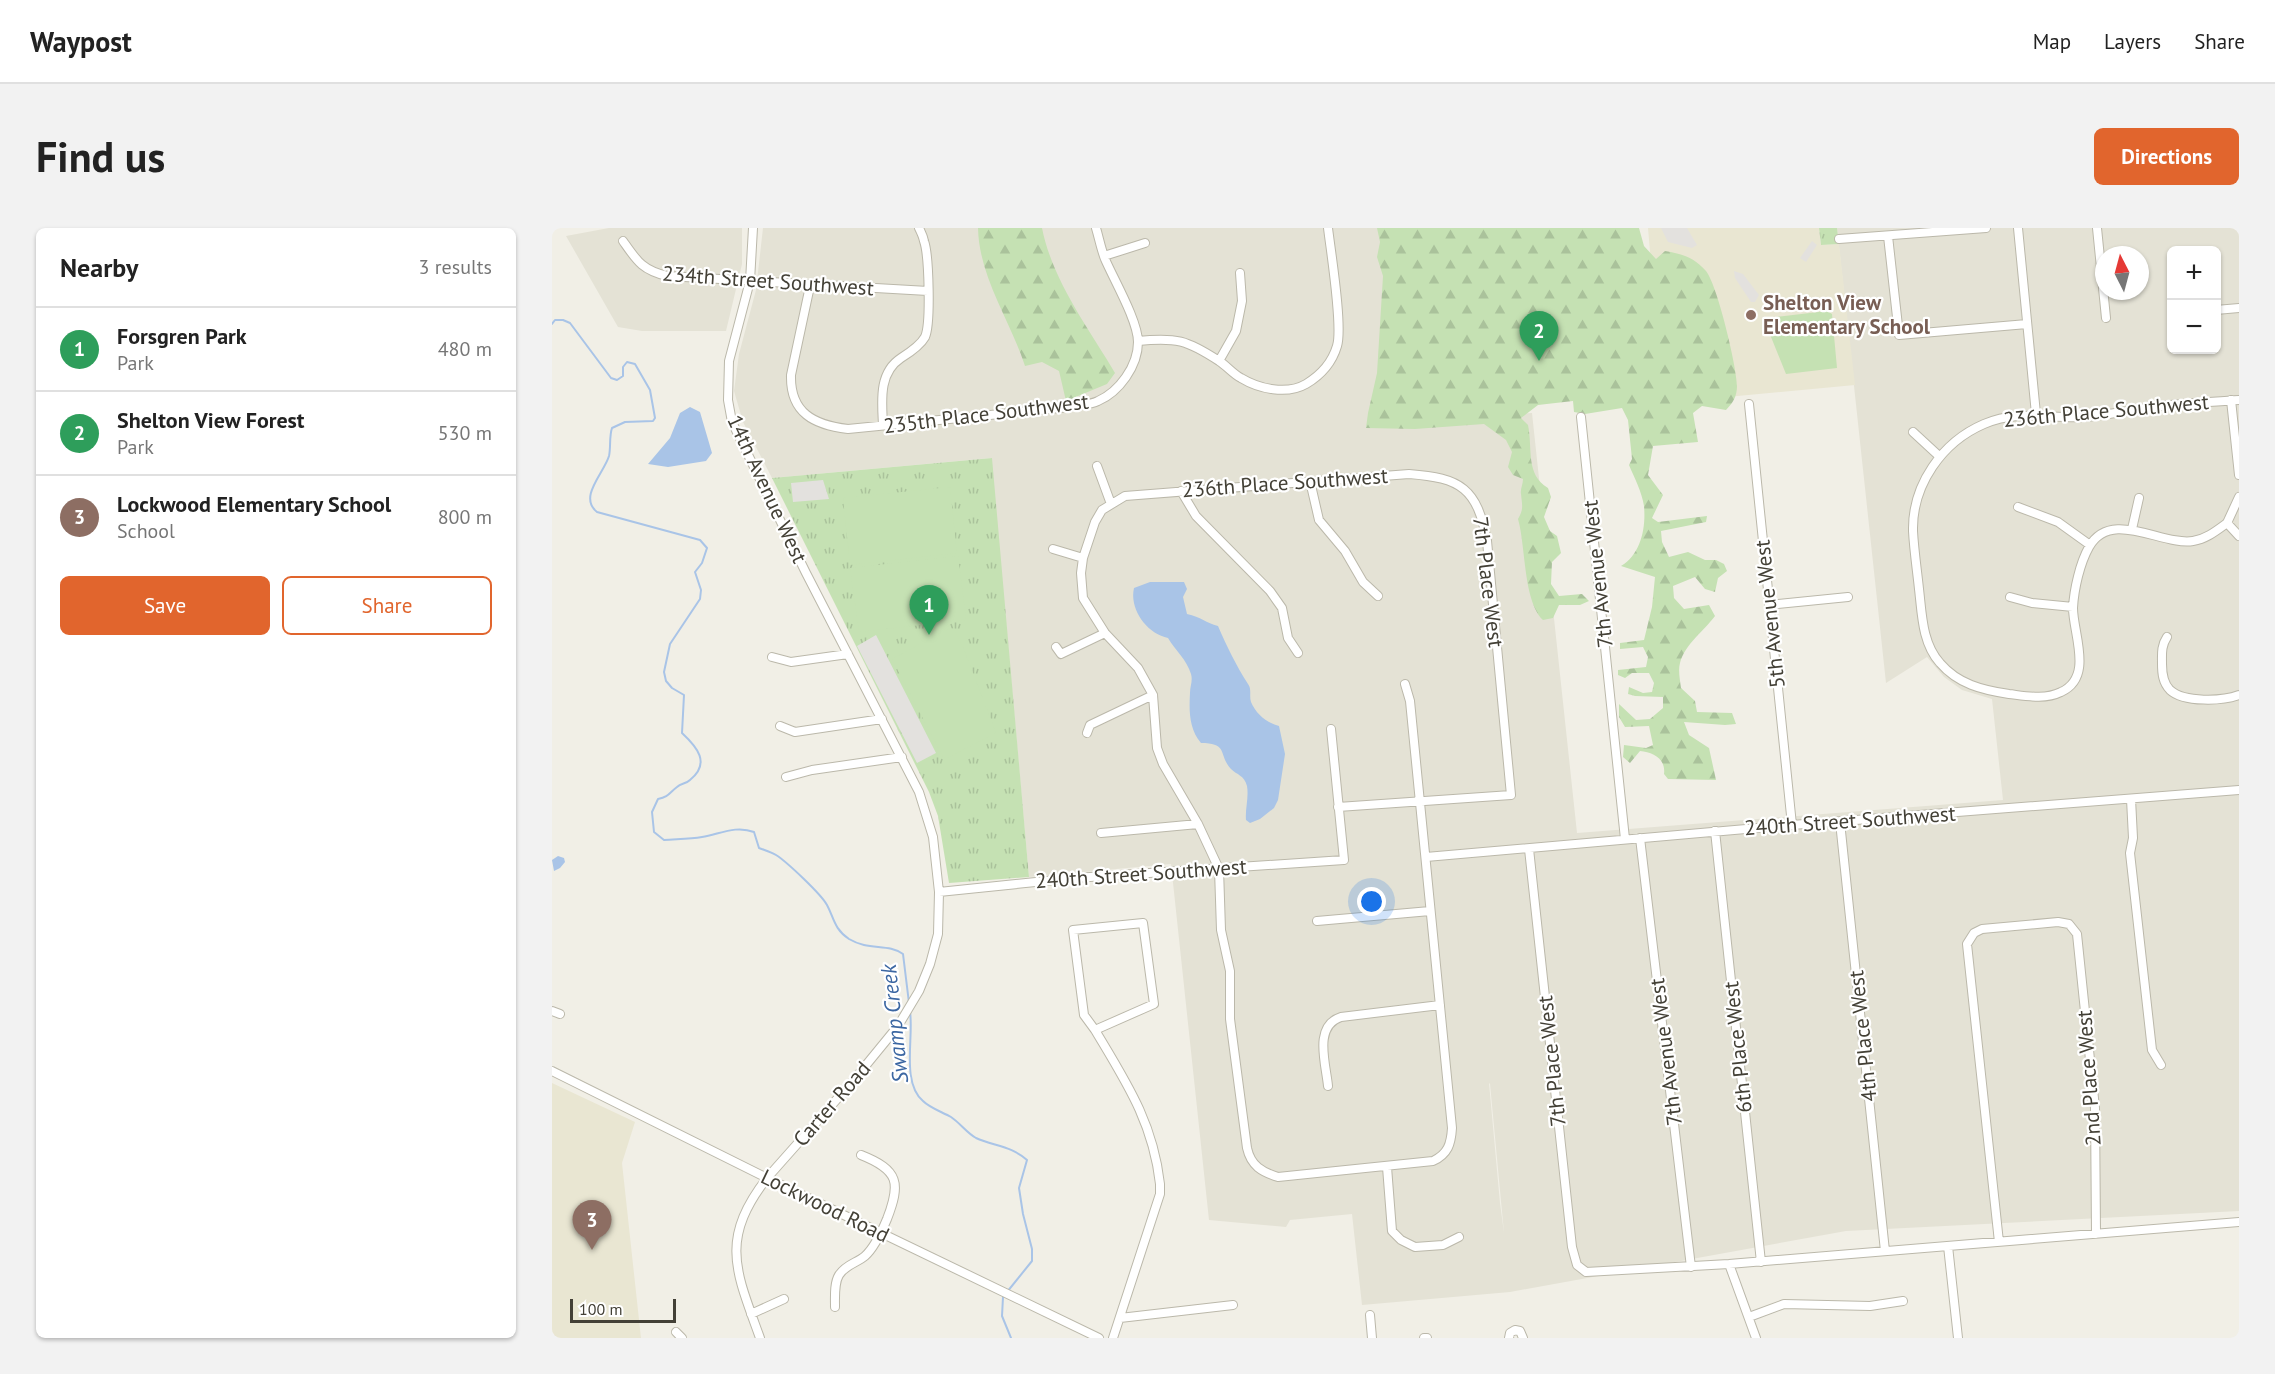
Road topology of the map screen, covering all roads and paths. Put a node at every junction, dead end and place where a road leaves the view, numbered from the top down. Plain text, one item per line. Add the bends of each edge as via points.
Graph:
1 (753, 228) edge
2 (919, 228) edge
3 (1096, 228) edge
4 (1328, 228) edge
5 (1986, 228) edge
6 (2018, 228) edge
7 (2097, 228) edge
8 (1888, 236) junction
9 (1839, 239) dead end
10 (623, 242) dead end
11 (1144, 243) dead end
12 (1104, 256) junction
13 (1240, 273) dead end
14 (750, 281) junction
15 (810, 286) junction
16 (928, 291) junction
17 (2239, 308) edge
18 (2221, 310) edge
19 (2106, 318) dead end
20 (2027, 324) junction
21 (1138, 341) junction
22 (1219, 361) junction
23 (2235, 400) edge
24 (1749, 404) dead end
25 (2036, 414) junction
26 (1581, 417) dead end
27 (883, 425) junction
28 (1913, 432) dead end
29 (1939, 456) junction
30 (1097, 466) dead end
31 (2239, 475) edge
32 (1310, 481) junction
33 (1459, 485) joint
34 (1181, 491) junction
35 (2239, 497) edge
36 (2139, 498) dead end
37 (1111, 504) junction
38 (2018, 507) dead end
39 (2227, 523) junction
40 (2132, 529) junction
41 (2239, 536) edge
42 (2090, 545) junction
43 (1053, 549) dead end
44 (1083, 558) junction
45 (806, 573) joint
46 (1378, 596) dead end
47 (1848, 597) dead end
48 (2010, 597) dead end
49 (1769, 605) junction
50 (2073, 607) junction
51 (1105, 633) junction
52 (2167, 637) dead end
53 (1056, 647) dead end
54 (1298, 653) dead end
55 (848, 654) junction
56 (772, 657) dead end
57 (1405, 684) dead end
58 (1153, 695) junction
59 (2239, 696) edge
60 (882, 719) junction
61 (780, 726) dead end
62 (1331, 729) dead end
63 (1087, 733) dead end
64 (902, 757) junction
65 (786, 777) dead end
66 (2239, 790) edge
67 (2131, 799) junction
68 (1420, 800) junction
69 (1338, 807) junction
70 (1840, 822) junction
71 (1198, 824) junction
72 (1792, 825) junction
73 (1715, 831) junction
74 (1101, 833) dead end
75 (1640, 838) junction
76 (1625, 839) junction
77 (1529, 849) junction
78 (1426, 857) junction
79 (1218, 869) junction
80 (939, 892) junction
81 (1430, 911) junction
82 (1317, 921) dead end
83 (1440, 1005) junction
84 (1095, 1030) junction
85 (2161, 1065) dead end
86 (552, 1071) edge
87 (1328, 1086) dead end
88 (861, 1155) dead end
89 (1387, 1167) junction
90 (767, 1178) junction
91 (2239, 1222) edge
92 (881, 1233) junction
93 (2097, 1234) junction
94 (1459, 1237) dead end
95 (1999, 1242) junction
96 (1948, 1246) junction
97 (1885, 1251) junction
98 (1761, 1262) junction
99 (1730, 1264) junction
100 (1691, 1267) junction
101 (784, 1299) dead end
102 (1903, 1301) dead end
103 (1233, 1305) dead end
104 (835, 1307) dead end
105 (752, 1314) junction
106 (1370, 1315) dead end
107 (1749, 1317) junction
108 (1120, 1318) junction
109 (760, 1338) edge
110 (1099, 1338) edge
111 (1113, 1338) edge
112 (1372, 1338) edge
113 (1509, 1338) edge
114 (1523, 1338) edge
115 (1756, 1338) edge
116 (1958, 1338) edge

1 - 14 street, 14th Avenue West
2 - 16 street via 925,242
3 - 12 street
4 - 22 street via 1338,325 1338,345 1329,365 1300,388 1281,390 1241,378
5 - 8 street
6 - 20 street
7 - 19 street
8 - 9 street
8 - 20 street via 1899,335
10 - 14 street, 234th Street Southwest via 651,272
11 - 12 street
12 - 21 street
13 - 22 street via 1242,301 1236,331
14 - 15 street, 234th Street Southwest
14 - 45 street, 14th Avenue West via 729,361 732,422
15 - 16 street, 234th Street Southwest
15 - 27 street, 235th Place Southwest via 791,375 790,389 796,403 803,413 828,427
16 - 27 street via 925,337 895,362 881,390
17 - 18 street
20 - 25 street
21 - 22 street via 1181,340
21 - 27 street, 235th Place Southwest via 1126,376 1096,402
23 - 25 street, 236th Place Southwest via 2084,417
23 - 31 street
24 - 49 street, 5th Avenue West
25 - 29 street, 236th Place Southwest via 1984,423
26 - 76 street, 7th Avenue West
28 - 29 street
29 - 50 street, 236th Place Southwest via 1919,496 1913,530 1923,626 1939,661 1970,686 2038,697 2062,692 2074,682 2080,664
30 - 37 street
32 - 33 street, 236th Place Southwest via 1409,474
32 - 34 street, 236th Place Southwest
32 - 46 street via 1319,520
33 - 68 street, 7th Place West via 1478,505 1487,541 1511,795
34 - 37 street, 236th Place Southwest via 1125,496
34 - 54 street via 1196,516 1270,591 1282,608 1288,638
35 - 39 street
36 - 40 street
37 - 44 street via 1095,522
38 - 42 street via 2058,522
39 - 40 street via 2191,541
39 - 41 street
40 - 42 street via 2102,534
42 - 50 street
43 - 44 street
44 - 51 street via 1083,598
45 - 55 street, Carter Road
47 - 49 street
48 - 50 street
49 - 72 street, 5th Avenue West
51 - 53 street via 1061,654
51 - 58 street via 1138,668
52 - 59 street via 2162,649 2162,674 2169,689 2206,699
55 - 56 street via 791,662
55 - 60 street, Carter Road
57 - 68 street
58 - 63 street via 1090,725
58 - 71 street via 1157,748
60 - 61 street via 795,732
60 - 64 street, Carter Road
62 - 69 street
64 - 65 street
64 - 80 street, Carter Road via 928,816
66 - 67 street, 240th Street Southwest
67 - 70 street, 240th Street Southwest
67 - 85 street via 2131,864 2152,1050
68 - 69 street
68 - 78 street
69 - 79 street, 240th Street Southwest via 1344,860
70 - 72 street, 240th Street Southwest
70 - 97 street, 4th Place West
71 - 74 street
71 - 79 street
72 - 73 street, 240th Street Southwest
73 - 75 street, 240th Street Southwest
73 - 98 street, 6th Place West
75 - 76 street, 240th Street Southwest
75 - 100 street, 7th Avenue West
76 - 77 street, 240th Street Southwest
77 - 78 street, 240th Street Southwest
77 - 100 street, 7th Place West via 1575,1263 1586,1272 1602,1273
78 - 81 street
79 - 80 street, 240th Street Southwest
79 - 89 street via 1221,930 1230,971 1230,1019 1247,1148 1254,1165 1278,1177
80 - 90 street, Carter Road via 938,934 930,964 898,1026
81 - 82 street
81 - 83 street
83 - 87 street via 1332,1020 1323,1038
83 - 89 street via 1451,1144 1442,1157 1433,1161
84 - 84 street via 1084,1015 1073,930 1143,924 1154,1004
84 - 108 street via 1147,1123 1159,1172 1160,1194
86 - 90 street, Lockwood Road
88 - 92 street via 880,1162 896,1187
89 - 94 street via 1392,1231 1401,1240 1415,1247 1443,1245
90 - 92 street, Lockwood Road
90 - 105 street, Carter Road via 750,1202 736,1237 738,1269
91 - 93 street
92 - 104 street via 865,1256 839,1275
92 - 110 street, Lockwood Road
93 - 95 street
93 - 95 street, 2nd Place West via 2095,1108 2077,934 2069,924 2058,922 1982,929 1967,944
95 - 96 street
96 - 97 street
96 - 116 street
97 - 98 street
98 - 99 street
99 - 100 street
99 - 107 street
101 - 105 street
102 - 107 street via 1870,1306 1784,1304
103 - 108 street
105 - 109 street, Carter Road
106 - 112 street
107 - 115 street
108 - 111 street
113 - 114 street via 1515,1330

